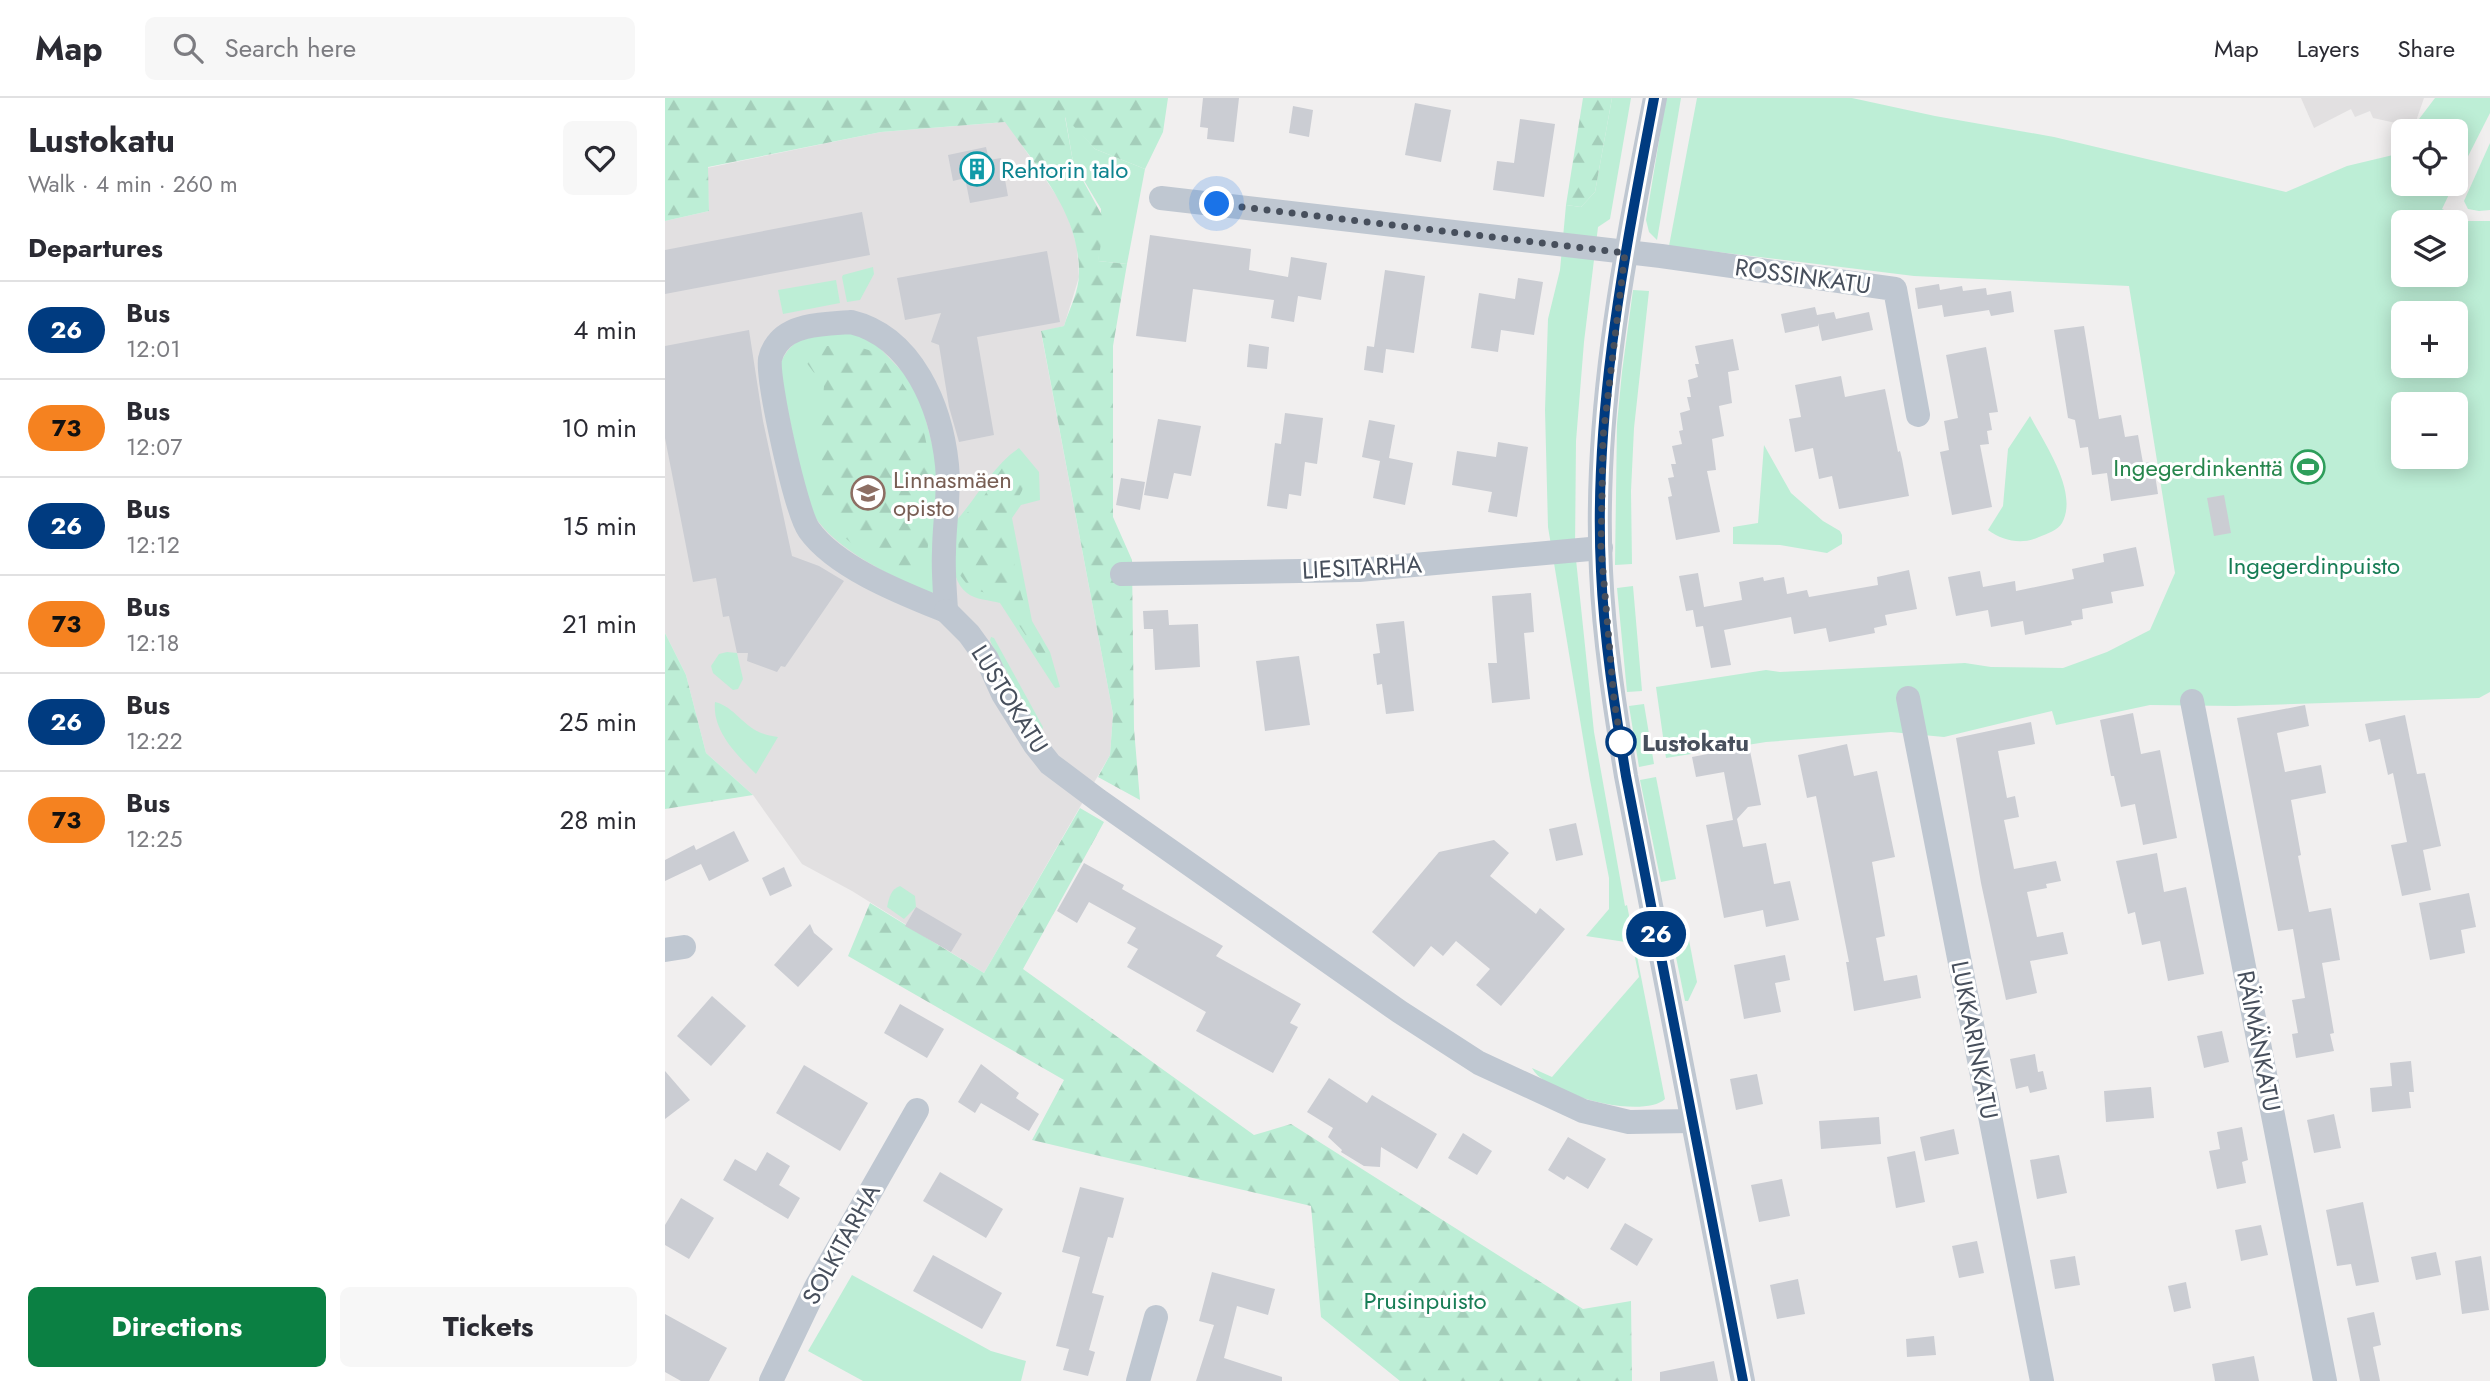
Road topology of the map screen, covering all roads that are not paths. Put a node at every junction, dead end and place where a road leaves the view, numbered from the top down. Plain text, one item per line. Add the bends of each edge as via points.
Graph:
1 (1655, 98) edge
2 (1161, 198) dead end
3 (1625, 253) junction
4 (1918, 415) dead end
5 (1601, 548) junction
6 (1122, 574) dead end
7 (946, 611) junction
8 (1908, 698) dead end
9 (2192, 701) dead end
10 (917, 1110) dead end
11 (1692, 1121) junction
12 (1156, 1317) dead end
13 (771, 1381) edge
14 (1138, 1381) edge
15 (1743, 1381) edge
16 (2042, 1381) edge
17 (2325, 1381) edge

1 - 3 street
2 - 3 street
3 - 4 street, ROSSINKATU via 1895,289
3 - 5 street via 1603,437
5 - 6 street, LIESITARHA via 1359,570
5 - 11 street via 1614,700
7 - 7 street, LUSTOKATU via 947,464 935,412 913,364 883,336 851,322 785,335 770,357 770,371 807,528 823,546 864,573
7 - 11 street, LUSTOKATU via 975,642 1017,719 1050,764 1400,1012 1479,1063 1583,1111 1629,1122
8 - 16 street, LUKKARINKATU
9 - 17 street, RÄIMÄNKATU
10 - 13 street, SOLKITARHA via 816,1287
11 - 15 street
12 - 14 street

